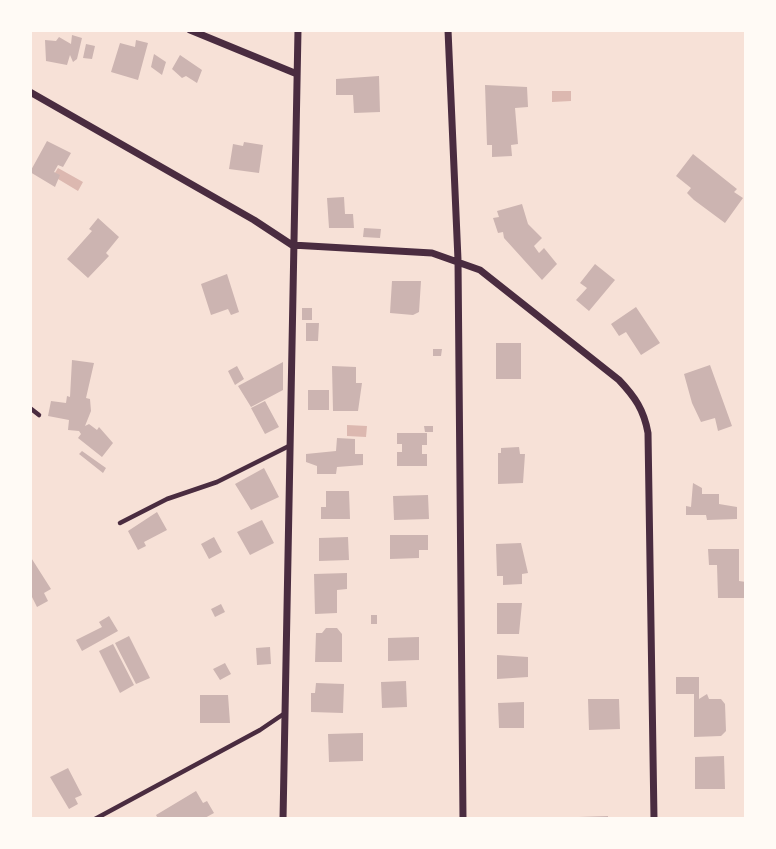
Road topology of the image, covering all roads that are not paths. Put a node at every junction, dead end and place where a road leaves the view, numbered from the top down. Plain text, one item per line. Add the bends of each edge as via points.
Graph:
1 (190, 30) edge
2 (298, 30) edge
3 (447, 30) edge
4 (297, 75) junction
5 (30, 92) edge
6 (292, 245) junction
7 (458, 260) junction
8 (30, 408) edge
9 (38, 415) dead end
10 (289, 446) junction
11 (120, 523) dead end
12 (285, 713) junction
13 (94, 819) edge
14 (283, 819) edge
15 (463, 819) edge
16 (654, 819) edge

1 - 4 street
2 - 4 street
3 - 7 street
4 - 6 street
5 - 6 street
6 - 7 street via 432,253
6 - 10 street
7 - 15 street
7 - 16 street via 480,270 619,380 644,412
8 - 9 lane
10 - 11 lane
10 - 12 street
12 - 13 lane
12 - 14 street

